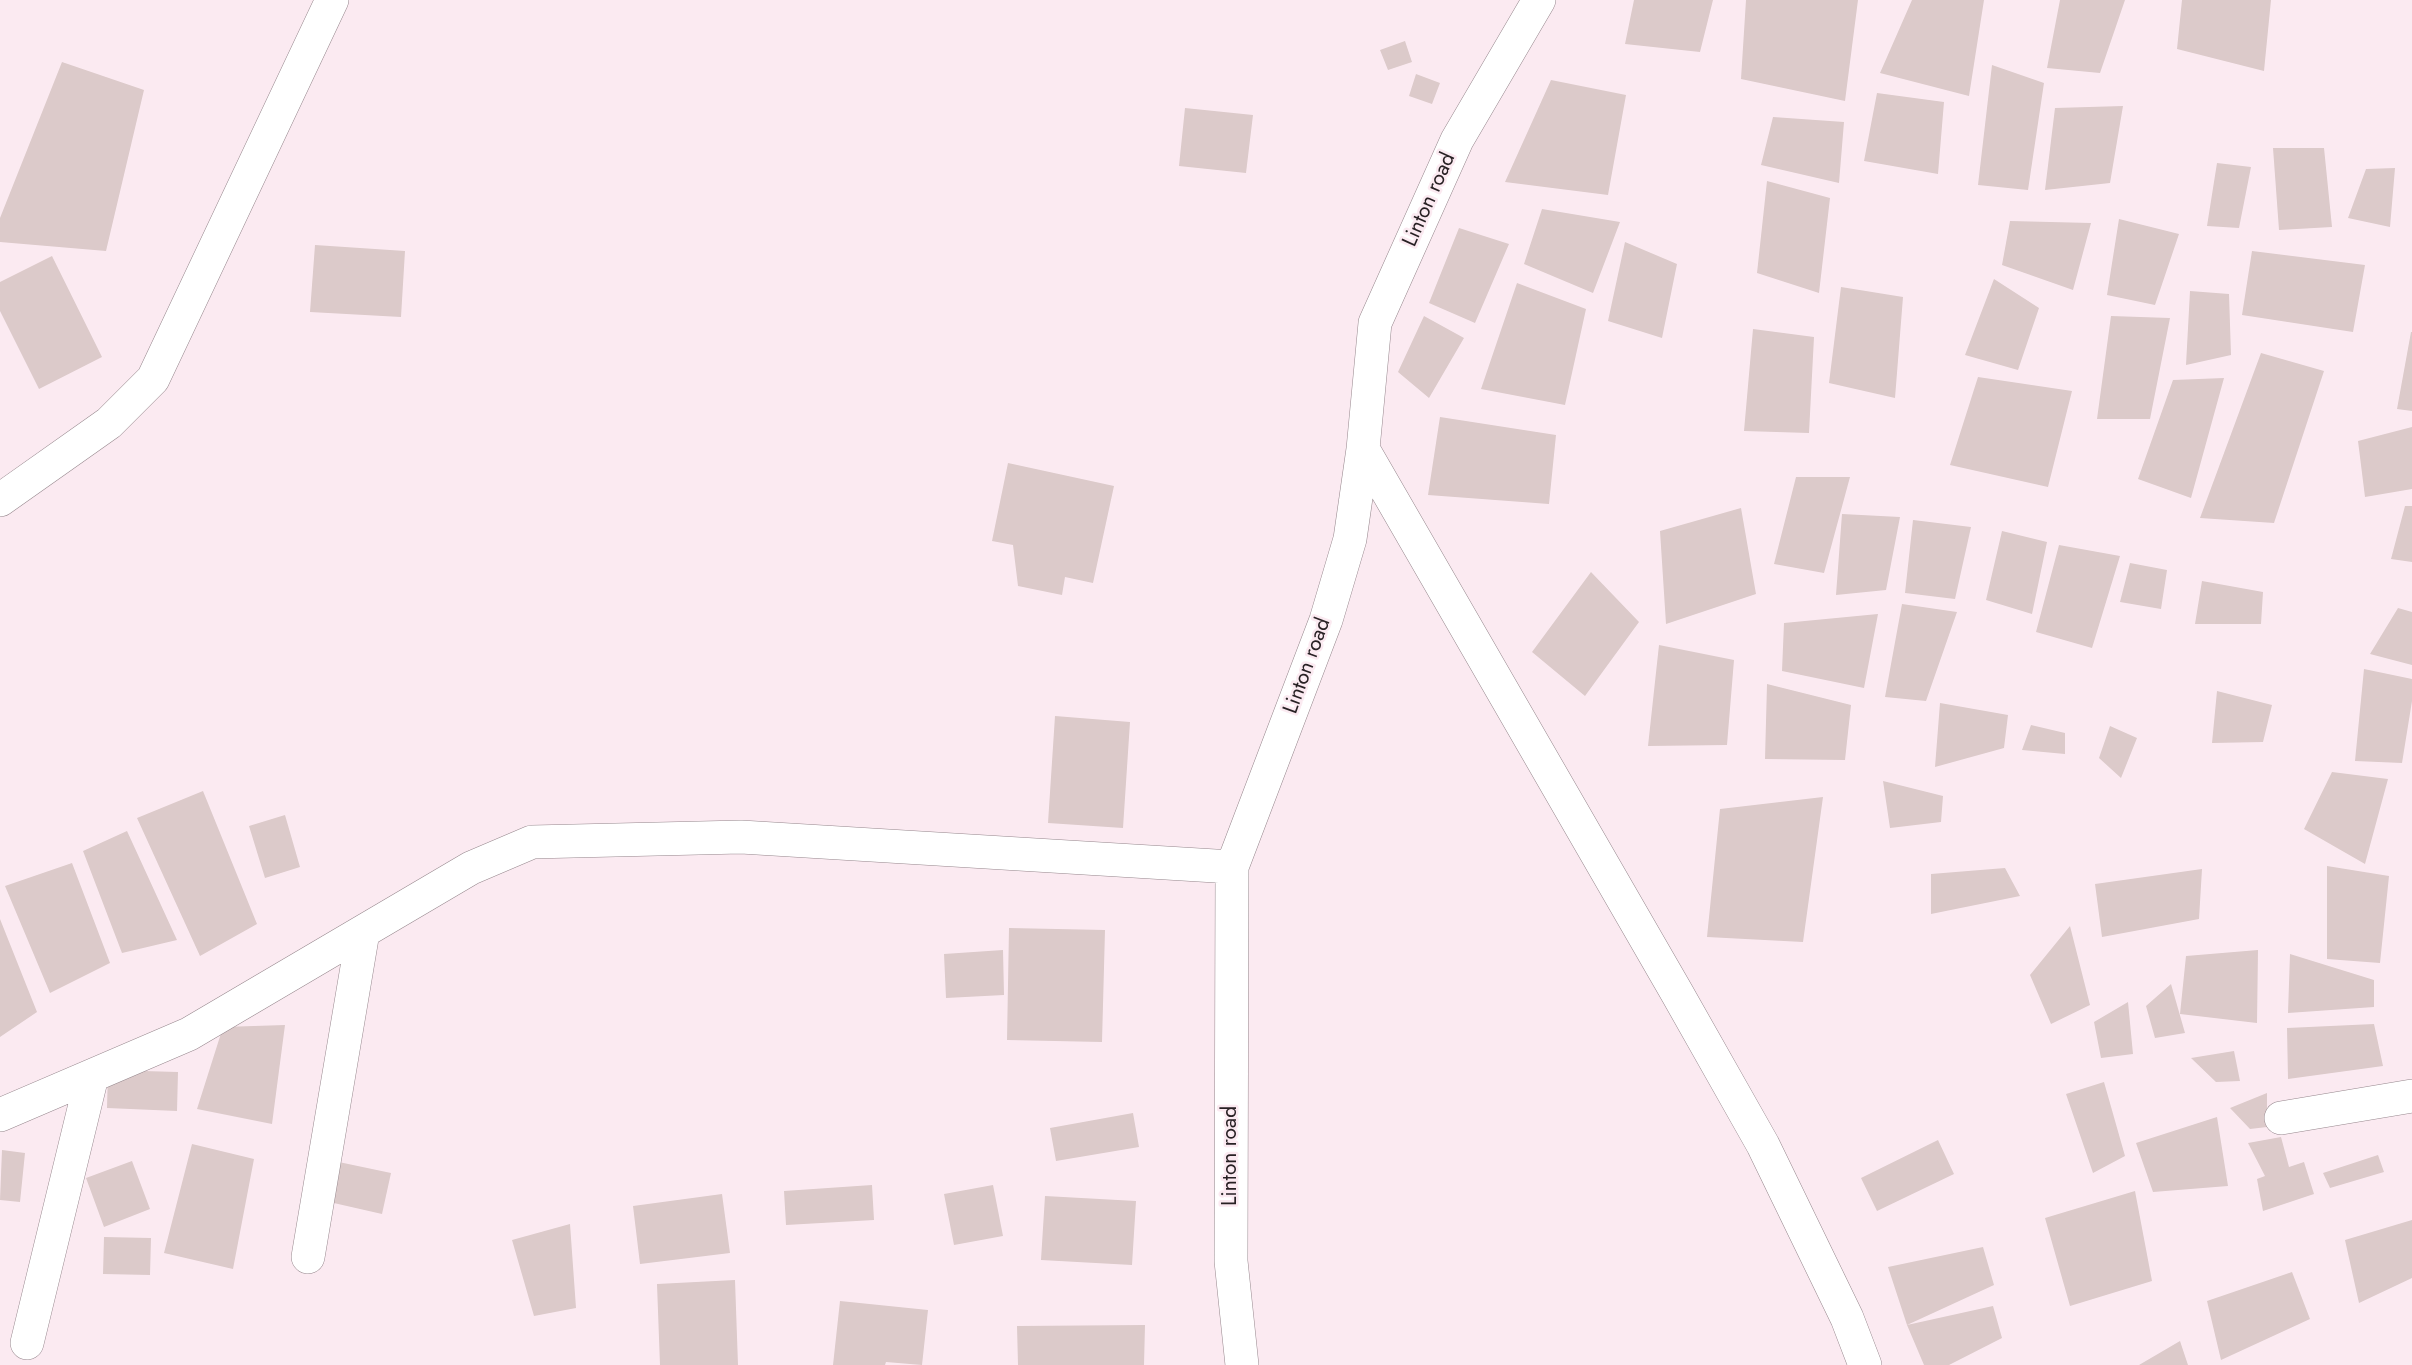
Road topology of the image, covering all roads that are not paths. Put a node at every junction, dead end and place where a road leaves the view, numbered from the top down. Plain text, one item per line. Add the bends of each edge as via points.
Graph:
1 (332, 0) edge
2 (1539, 0) edge
3 (1363, 449) junction
4 (0, 500) edge
5 (1232, 867) junction
6 (363, 932) junction
7 (92, 1076) junction
8 (2412, 1096) edge
9 (0, 1115) edge
10 (2281, 1118) dead end
11 (308, 1257) dead end
12 (27, 1344) dead end
13 (1242, 1365) edge
14 (1865, 1365) edge

1 - 4 street via 153,379 109,423
2 - 3 street, Linton road via 1456,140 1375,323
3 - 5 street, Linton road via 1350,539 1326,620
3 - 14 street via 1763,1145 1847,1318
5 - 6 street via 741,837 532,842 471,868
5 - 13 street, Linton road via 1231,1262
6 - 7 street via 189,1034
6 - 11 street
7 - 9 street
7 - 12 street
8 - 10 street

